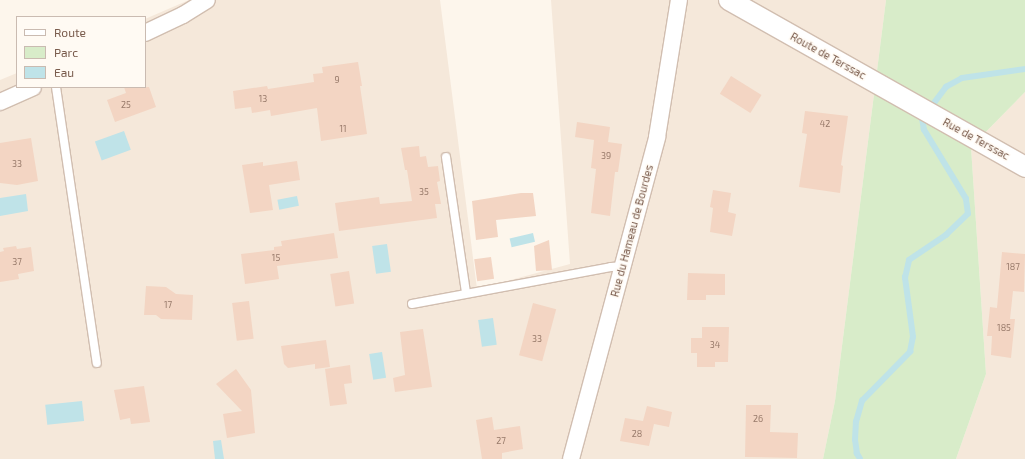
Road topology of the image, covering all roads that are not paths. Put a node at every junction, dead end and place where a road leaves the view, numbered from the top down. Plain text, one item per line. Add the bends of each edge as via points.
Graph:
1 (207, 0) edge
2 (678, 0) edge
3 (729, 0) edge
4 (146, 33) edge
5 (31, 88) edge
6 (56, 88) edge
7 (0, 102) edge
8 (928, 112) joint
9 (446, 157) dead end
10 (1025, 166) edge
11 (624, 266) junction
12 (466, 293) junction
13 (412, 304) dead end
14 (97, 363) dead end
15 (571, 459) edge

1 - 4 street
2 - 11 street, Rue du Hameau de Bourdes via 657,137
3 - 8 street, Route de Terssac
5 - 7 street
6 - 14 lane
8 - 10 street, Rue de Terssac
9 - 12 lane
11 - 12 lane
11 - 15 street, Rue du Hameau de Bourdes
12 - 13 lane

